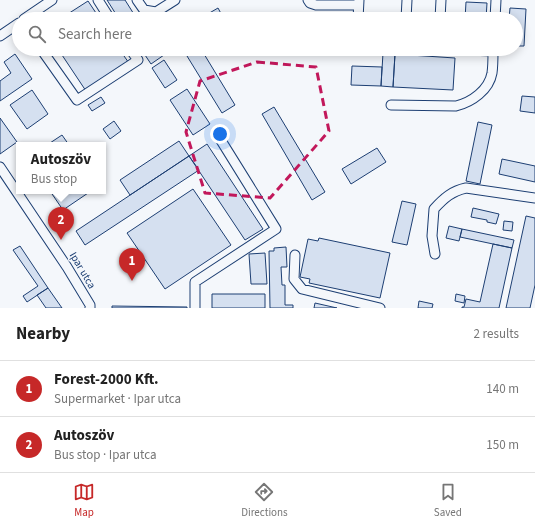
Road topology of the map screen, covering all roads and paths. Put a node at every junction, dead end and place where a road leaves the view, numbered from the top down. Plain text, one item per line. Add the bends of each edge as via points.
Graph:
1 (98, 0) edge
2 (137, 0) edge
3 (175, 0) edge
4 (308, 0) edge
5 (407, 0) edge
6 (441, 0) edge
7 (496, 0) edge
8 (49, 1) edge
9 (359, 2) edge
10 (34, 12) edge
11 (106, 12) edge
12 (358, 12) edge
13 (406, 12) edge
14 (440, 12) edge
15 (495, 12) edge
16 (12, 28) edge
17 (0, 36) edge
18 (46, 56) edge
19 (135, 56) edge
20 (493, 56) edge
21 (391, 105) dead end
22 (218, 134) dead end
23 (0, 166) edge
24 (16, 190) edge
25 (19, 194) edge
26 (535, 198) edge
27 (435, 254) dead end
28 (296, 255) dead end
29 (90, 308) edge
30 (195, 308) edge
31 (380, 308) edge

1 - 11 street
2 - 3 street via 144,10 156,12
4 - 9 street via 316,5
5 - 13 street
6 - 14 street
7 - 15 street
8 - 10 street
9 - 12 street
16 - 17 street
18 - 19 street via 77,100 138,60
20 - 21 street via 492,74 488,84 466,104
22 - 30 street via 276,229 195,282
23 - 24 street, Ipar utca
25 - 29 street, Ipar utca via 67,267
26 - 27 street via 466,188 456,190 434,209 432,236
28 - 31 street via 294,280 302,289

